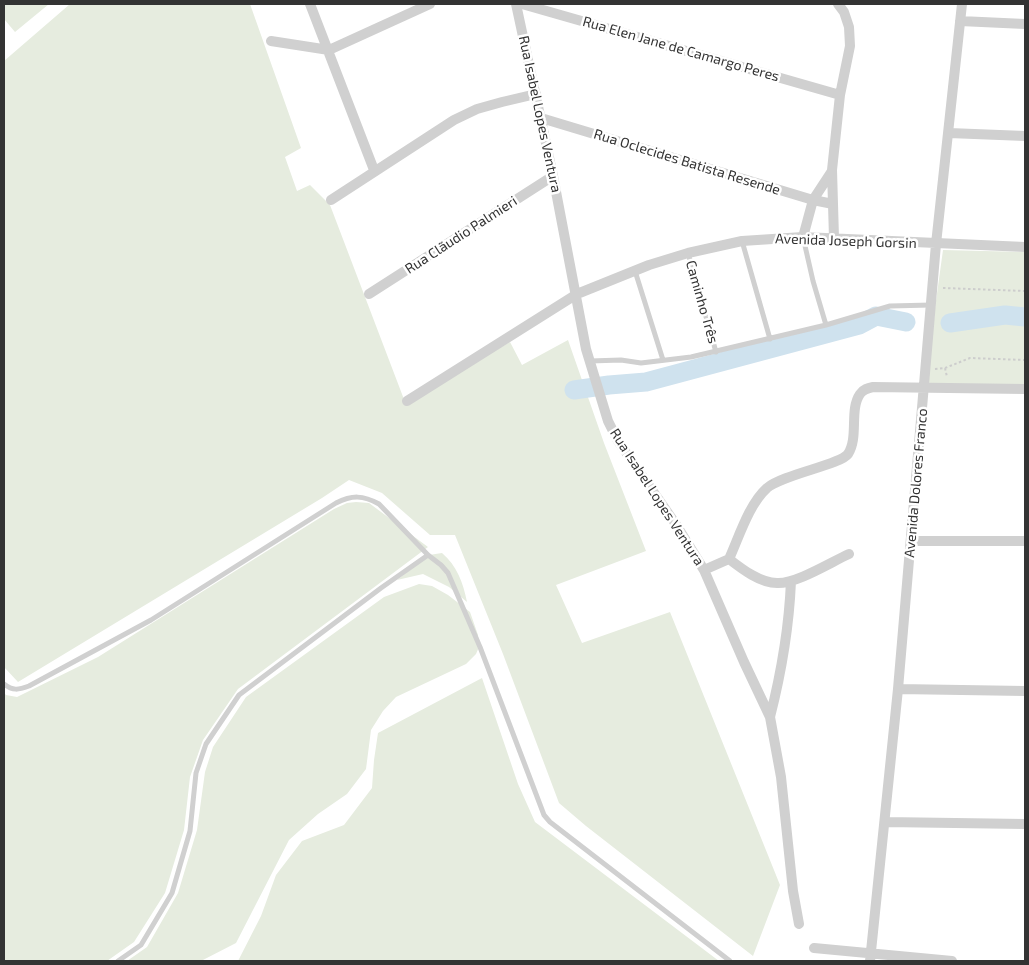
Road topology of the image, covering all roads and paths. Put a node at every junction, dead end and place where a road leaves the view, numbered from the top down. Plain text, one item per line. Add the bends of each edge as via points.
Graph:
1 (310, 4) edge
2 (430, 4) edge
3 (516, 4) edge
4 (522, 4) edge
5 (838, 4) edge
6 (962, 4) edge
7 (960, 21) junction
8 (1025, 24) edge
9 (271, 41) dead end
10 (329, 50) junction
11 (536, 94) junction
12 (840, 95) junction
13 (541, 118) junction
14 (949, 133) junction
15 (1025, 136) edge
16 (374, 170) junction
17 (832, 170) junction
18 (553, 176) junction
19 (330, 200) dead end
20 (813, 200) junction
21 (833, 204) junction
22 (803, 237) junction
23 (834, 238) junction
24 (742, 241) junction
25 (936, 244) junction
26 (1025, 248) edge
27 (688, 253) junction
28 (635, 270) junction
29 (933, 286) junction
30 (1025, 291) edge
31 (369, 294) dead end
32 (577, 294) junction
33 (932, 305) junction
34 (826, 325) junction
35 (770, 339) junction
36 (716, 352) junction
37 (663, 360) junction
38 (1025, 360) edge
39 (590, 361) junction
40 (946, 368) junction
41 (929, 370) dead end
42 (947, 377) dead end
43 (924, 388) junction
44 (1025, 389) edge
45 (407, 401) dead end
46 (912, 541) junction
47 (1025, 541) edge
48 (849, 554) dead end
49 (428, 555) junction
50 (729, 559) junction
51 (704, 570) junction
52 (792, 581) junction
53 (4, 684) edge
54 (898, 689) junction
55 (1025, 691) edge
56 (770, 717) junction
57 (885, 822) junction
58 (1025, 824) edge
59 (799, 924) dead end
60 (814, 948) dead end
61 (870, 957) edge
62 (118, 961) edge
63 (730, 961) edge
64 (952, 961) edge

1 - 10 street
2 - 10 street
3 - 11 street, Rua Isabel Lopes Ventura
4 - 12 street, Rua Elen Jane de Camargo Peres
5 - 12 street via 849,27 850,46
6 - 7 street, Avenida Dolores Franco
7 - 8 street
7 - 14 street, Avenida Dolores Franco
9 - 10 street
10 - 16 street
11 - 13 street, Rua Isabel Lopes Ventura
11 - 16 street via 477,109
12 - 17 street
13 - 18 street, Rua Isabel Lopes Ventura
13 - 20 street, Rua Oclecides Batista Resende
14 - 15 street
14 - 25 street, Avenida Dolores Franco
16 - 19 street
17 - 20 street
17 - 21 street
18 - 31 street, Rua Clãudio Palmieri
18 - 32 street, Rua Isabel Lopes Ventura
20 - 21 street, Rua Oclecides Batista Resende
20 - 22 street
21 - 23 street
22 - 23 street, Avenida Joseph Gorsin
22 - 24 street, Avenida Joseph Gorsin
22 - 34 lane
23 - 25 street, Avenida Joseph Gorsin
24 - 27 street, Avenida Joseph Gorsin
24 - 35 lane
25 - 26 street, Avenida Joseph Gorsin
25 - 29 street, Avenida Dolores Franco
27 - 28 street, Avenida Joseph Gorsin
27 - 36 lane, Caminho Três
28 - 32 street, Avenida Joseph Gorsin
28 - 37 lane
29 - 30 path
29 - 33 street, Avenida Dolores Franco
32 - 39 street, Rua Isabel Lopes Ventura
32 - 45 street, Avenida Joseph Gorsin
33 - 34 lane via 890,306
33 - 43 street, Avenida Dolores Franco
34 - 35 lane
35 - 36 lane
36 - 37 lane
37 - 39 lane via 641,363
38 - 40 path via 970,358
39 - 51 street, Rua Isabel Lopes Ventura via 608,421 618,441
40 - 41 path
40 - 42 path
43 - 44 street
43 - 46 street, Avenida Dolores Franco
43 - 50 street via 873,387 859,394 852,444 847,456 784,478 768,488 756,500
46 - 47 street
46 - 54 street, Avenida Dolores Franco
48 - 52 street
49 - 53 lane via 379,504 368,498 347,498 151,620 29,686 19,690
49 - 62 lane via 239,695 206,744 196,773 190,831 172,893 141,945
49 - 63 lane via 448,573 544,815
50 - 51 street
50 - 52 street via 764,580 776,584
51 - 56 street, Rua Isabel Lopes Ventura
52 - 56 street via 789,624
54 - 55 street
54 - 57 street, Avenida Dolores Franco
56 - 59 street, Rua Isabel Lopes Ventura via 781,776
57 - 58 street
57 - 61 street, Avenida Dolores Franco
60 - 61 street
61 - 64 street

